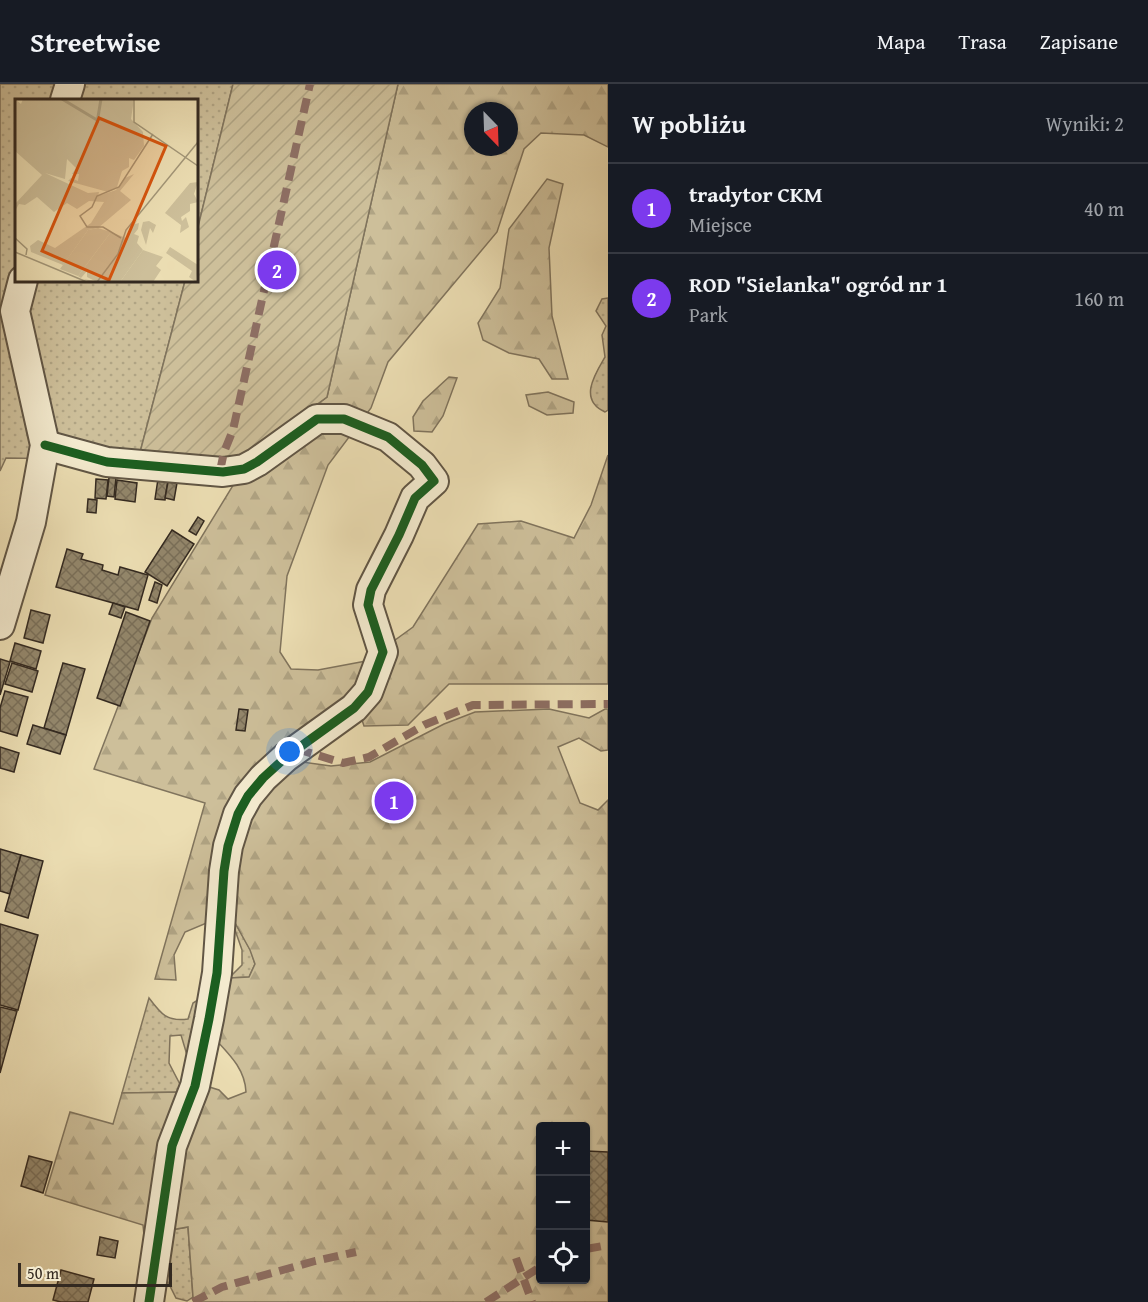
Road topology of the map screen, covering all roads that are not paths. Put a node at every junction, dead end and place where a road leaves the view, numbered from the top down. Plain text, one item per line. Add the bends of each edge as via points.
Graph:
1 (70, 84) edge
2 (65, 99) edge
3 (22, 282) edge
4 (45, 445) junction
5 (0, 625) edge
6 (155, 1298) edge

1 - 2 street
3 - 4 street via 15,311
4 - 5 street via 31,522
4 - 6 street via 107,462 223,472 244,469 257,462 317,419 344,419 388,437 422,465 434,481 415,498 371,590 368,605 383,652 368,692 354,708 263,778 248,796 234,824 224,871 217,973 209,1019 195,1086 172,1146

